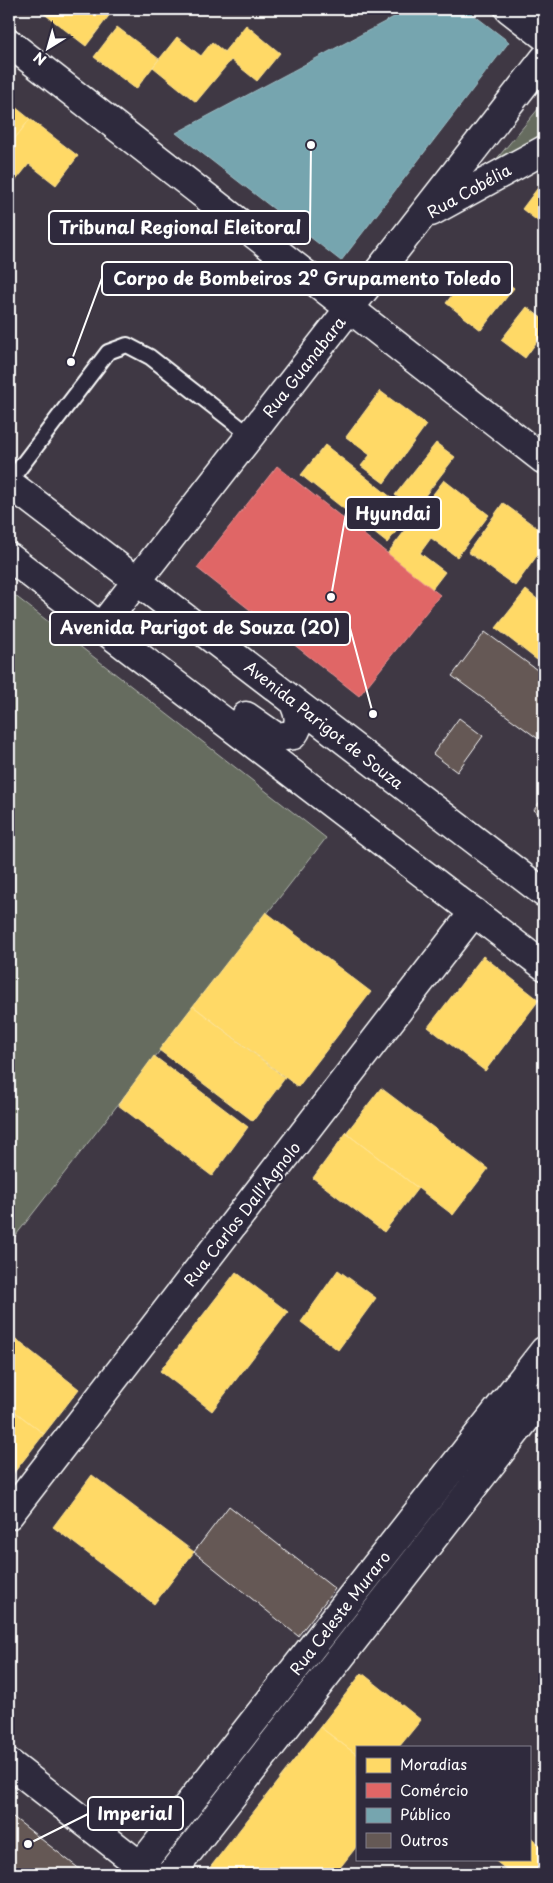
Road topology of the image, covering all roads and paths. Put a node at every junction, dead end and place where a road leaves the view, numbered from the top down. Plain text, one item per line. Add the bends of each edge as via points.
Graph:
1 (510, 9) edge
2 (544, 36) edge
3 (9, 43) edge
4 (544, 59) edge
5 (544, 150) edge
6 (421, 217) junction
7 (350, 308) junction
8 (251, 436) junction
9 (544, 460) edge
10 (9, 482) edge
11 (9, 557) edge
12 (138, 580) junction
13 (107, 632) junction
14 (293, 701) junction
15 (544, 893) edge
16 (474, 912) junction
17 (544, 966) edge
18 (544, 1351) edge
19 (544, 1396) edge
20 (429, 1500) junction
21 (9, 1515) edge
22 (451, 1516) junction
23 (9, 1763) edge
24 (142, 1871) edge
25 (171, 1874) edge

1 - 2 street
3 - 7 street
4 - 6 street, Rua Guanabara
5 - 6 street, Rua Cobélia
6 - 7 street, Rua Guanabara
7 - 8 street, Rua Guanabara
7 - 9 street
8 - 10 lane via 150,357 127,345 108,352
8 - 12 street, Rua Guanabara
10 - 12 street, Avenida Parigot de Souza
11 - 13 street
12 - 13 street, Rua Guanabara
12 - 14 street, Avenida Parigot de Souza
13 - 14 street via 151,650 276,737 293,735 299,727 299,714
13 - 16 street
14 - 15 street, Avenida Parigot de Souza
16 - 17 street
16 - 21 street, Rua Carlos Dall'Agnolo
18 - 20 street, Rua Celeste Muraro
19 - 22 street, Rua Celeste Muraro
20 - 22 street
20 - 24 street, Rua Celeste Muraro
22 - 25 street, Rua Celeste Muraro
23 - 24 street

